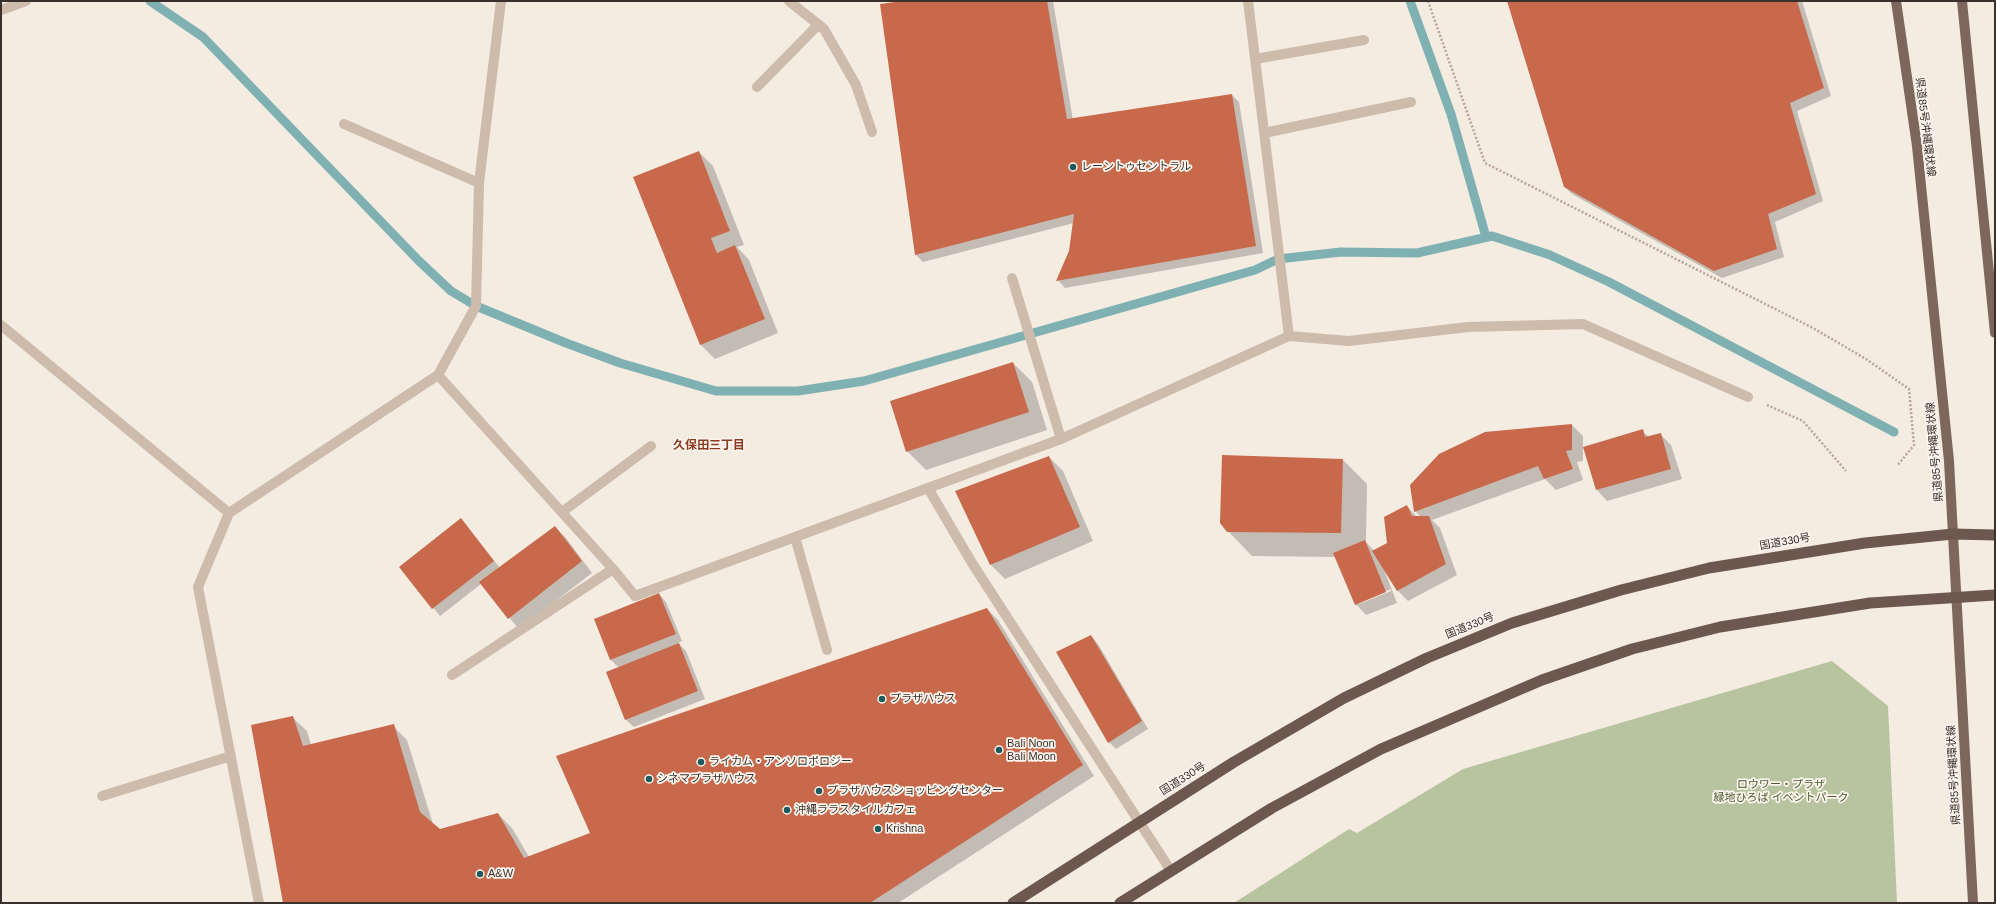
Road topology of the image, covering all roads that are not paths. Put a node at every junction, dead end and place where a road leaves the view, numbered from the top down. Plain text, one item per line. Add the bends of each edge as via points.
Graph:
1 (26, 1) edge
2 (501, 1) edge
3 (789, 1) edge
4 (1248, 1) edge
5 (1896, 1) edge
6 (1962, 1) edge
7 (1, 10) edge
8 (818, 24) junction
9 (1364, 40) dead end
10 (1255, 59) junction
11 (757, 87) dead end
12 (1411, 102) dead end
13 (344, 124) dead end
14 (872, 132) dead end
15 (1264, 134) junction
16 (479, 183) junction
17 (1012, 278) dead end
18 (1, 325) edge
19 (1995, 333) edge
20 (1289, 336) junction
21 (438, 375) junction
22 (1748, 397) road end
23 (1062, 439) junction
24 (651, 446) dead end
25 (928, 488) junction
26 (562, 512) junction
27 (229, 513) junction
28 (1953, 534) junction
29 (1995, 535) edge
30 (795, 537) junction
31 (613, 569) junction
32 (1995, 595) edge
33 (1957, 597) junction
34 (827, 650) dead end
35 (452, 675) dead end
36 (230, 756) junction
37 (102, 796) dead end
38 (1139, 822) junction
39 (1171, 871) junction
40 (259, 903) edge
41 (1013, 903) edge
42 (1120, 903) edge
43 (1973, 903) edge

1 - 7 street
2 - 16 street
3 - 8 street
4 - 10 street
5 - 28 main road, 県道85号沖縄環状線 via 1917,146 1949,461
6 - 19 main road
8 - 11 street
8 - 14 street via 824,29 856,85
9 - 10 street
10 - 15 street
12 - 15 street
13 - 16 street
15 - 20 street
16 - 21 street via 476,306
17 - 23 street
18 - 27 street
20 - 22 street via 1349,341 1468,327 1583,324
20 - 23 street
21 - 26 street
21 - 27 street
23 - 25 street
24 - 26 street
25 - 30 street
25 - 38 street via 972,563
26 - 31 street
27 - 36 street via 198,587
28 - 29 highway, 国道330号
28 - 33 main road, 県道85号沖縄環状線
28 - 38 highway, 国道330号 via 1844,546 1709,568 1621,590 1512,623 1427,658 1344,698 1234,762
30 - 31 street via 635,596
30 - 34 street
31 - 35 street
32 - 33 highway
33 - 39 highway via 1870,603 1720,627 1632,648 1542,680 1381,749 1272,808
33 - 43 main road, 県道85号沖縄環状線
36 - 37 street
36 - 40 street
38 - 39 street
38 - 41 highway, 国道330号
39 - 42 highway

